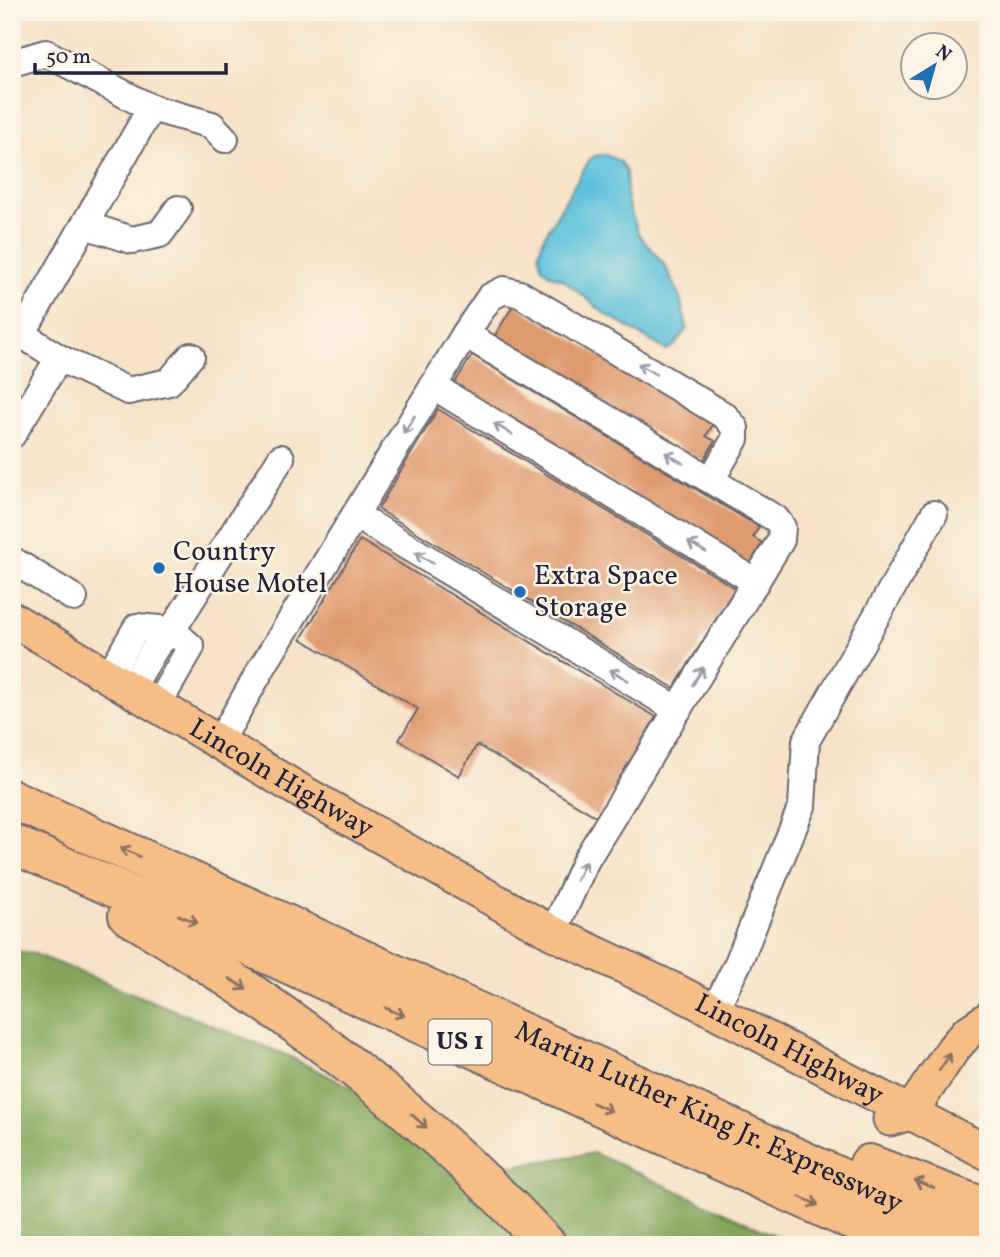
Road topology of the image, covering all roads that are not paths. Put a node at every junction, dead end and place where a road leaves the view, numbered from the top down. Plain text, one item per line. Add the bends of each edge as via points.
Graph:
1 (12, 63) edge
2 (151, 108) junction
3 (225, 139) dead end
4 (178, 209) dead end
5 (85, 225) junction
6 (17, 331) edge
7 (465, 334) junction
8 (191, 356) dead end
9 (59, 358) junction
10 (433, 386) junction
11 (12, 435) edge
12 (281, 458) dead end
13 (711, 480) junction
14 (934, 514) dead end
15 (355, 515) junction
16 (12, 560) edge
17 (755, 582) junction
18 (74, 598) dead end
19 (12, 619) edge
20 (172, 630) junction
21 (132, 691) junction
22 (678, 710) junction
23 (219, 743) junction
24 (12, 799) edge
25 (12, 845) edge
26 (553, 933) junction
27 (714, 1011) junction
28 (988, 1019) edge
29 (592, 1063) junction
30 (910, 1113) junction
31 (988, 1153) edge
32 (988, 1209) edge
33 (547, 1245) edge
34 (905, 1245) edge
35 (988, 1245) edge

1 - 2 lane via 46,53
2 - 3 lane via 212,125
2 - 5 lane
4 - 5 lane via 160,234 132,240
5 - 6 lane
6 - 9 lane
7 - 10 lane
13 -> 7 lane
13 -> 7 lane via 735,439 735,428 702,402 520,294 504,290 490,297
8 - 9 lane via 169,382 128,391
9 - 11 lane
10 -> 15 lane
17 -> 10 lane
12 - 20 lane
13 - 17 lane via 782,527 781,540
14 - 27 lane via 806,741 802,806
22 -> 15 lane
15 - 23 lane
16 - 18 lane
22 -> 17 lane
19 - 21 main road, Lincoln Highway
20 - 21 lane via 191,647
20 - 21 lane via 137,627
21 - 23 main road, Lincoln Highway
26 -> 22 lane via 586,860
23 - 26 main road, Lincoln Highway
29 -> 24 highway, Martin Luther King Jr. Expressway / US 1
25 -> 33 highway via 216,969 347,1061 444,1143
25 -> 34 highway, Martin Luther King Jr. Expressway / US 1 via 238,941
26 - 27 main road, Lincoln Highway
26 - 30 main road, Lincoln Highway via 665,1012 862,1114 888,1119
27 - 30 main road, Lincoln Highway
30 -> 28 main road via 953,1049
32 -> 29 highway
29 - 35 highway, Martin Luther King Jr. Expressway / US 1
30 - 31 main road, Lincoln Highway

